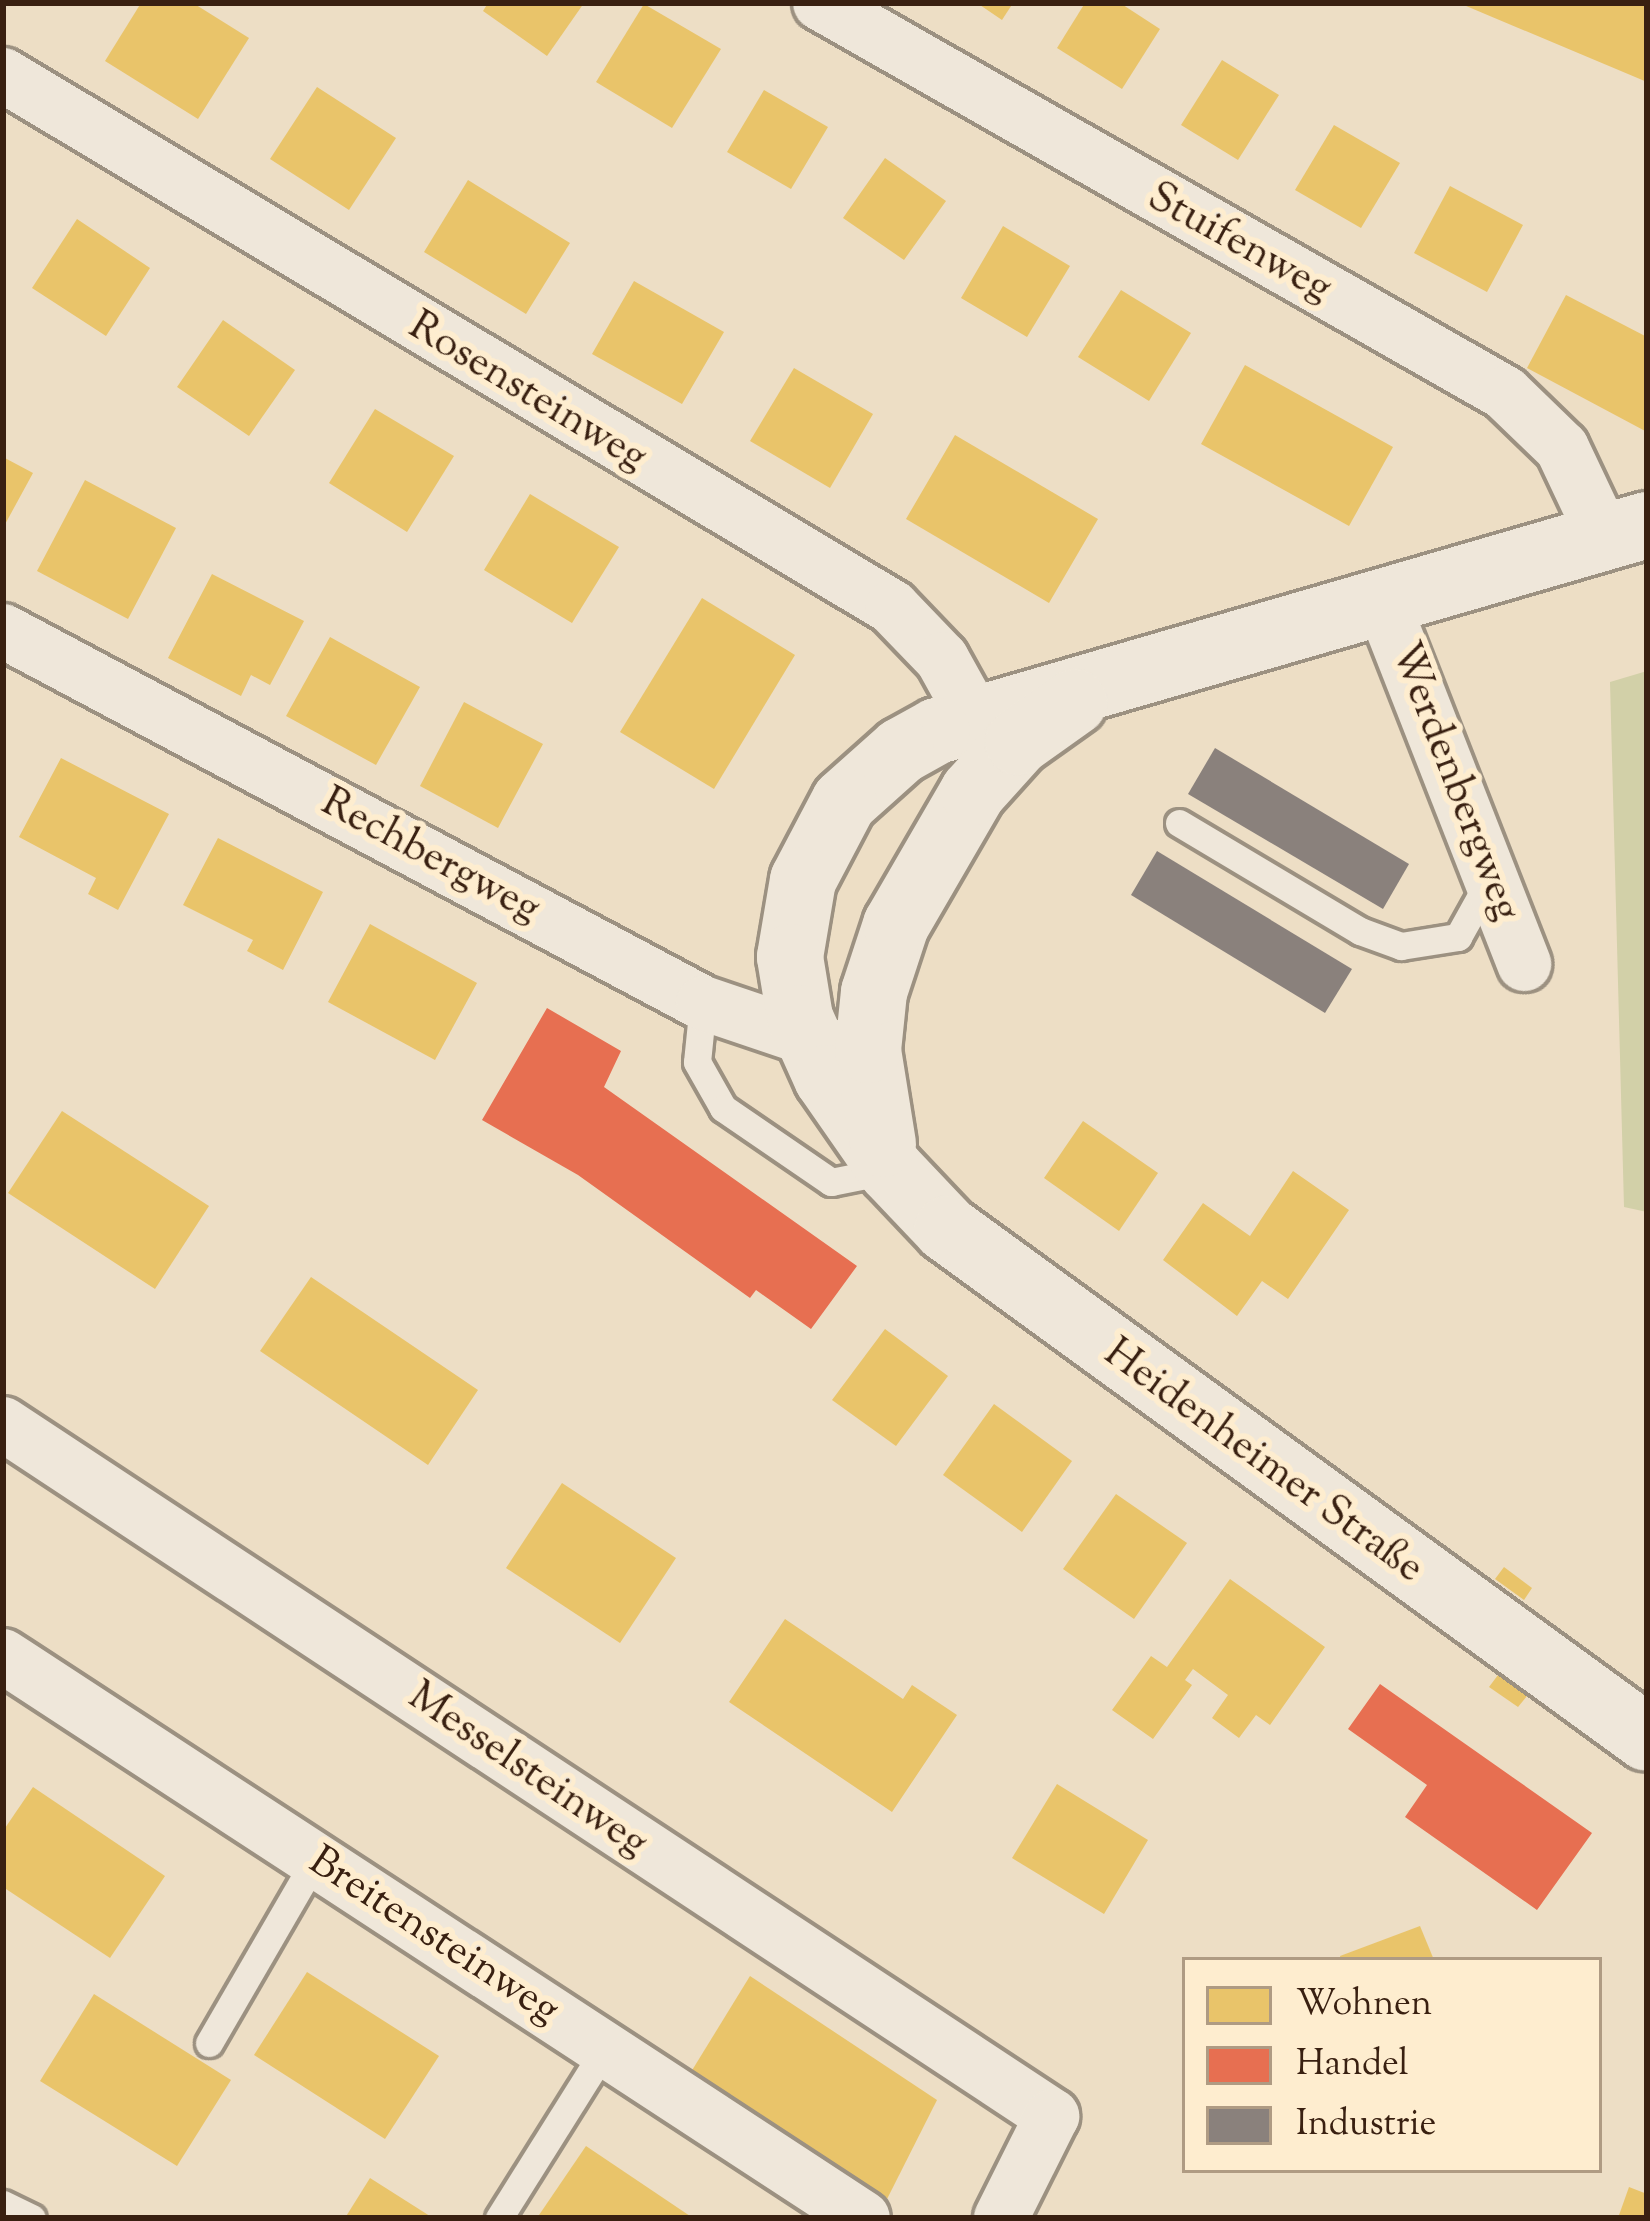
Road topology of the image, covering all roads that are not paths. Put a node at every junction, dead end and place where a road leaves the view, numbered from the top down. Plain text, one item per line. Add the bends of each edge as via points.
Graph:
1 (820, 3) edge
2 (3, 75) edge
3 (1626, 531) edge
4 (1382, 601) junction
5 (3, 631) edge
6 (986, 738) junction
7 (1178, 823) dead end
8 (1486, 863) junction
9 (1524, 964) dead end
10 (703, 1003) junction
11 (839, 1047) junction
12 (891, 1170) junction
13 (3, 1424) edge
14 (3, 1656) edge
15 (1647, 1738) edge
16 (315, 1860) junction
17 (209, 2043) dead end
18 (605, 2049) junction
19 (3, 2204) edge
20 (32, 2218) edge
21 (499, 2218) edge
22 (863, 2218) edge
23 (1001, 2218) edge

1 - 3 street, Stuifenweg via 1505,394 1562,448
2 - 6 street, Rosensteinweg via 892,608 943,659
3 - 4 main road, Heidenheimer Straße
4 - 6 main road, Heidenheimer Straße via 1106,686 1045,720
4 - 8 street, Werdenbergweg
5 - 10 street, Rechbergweg
6 - 11 main road, Heidenheimer Straße via 910,894 874,992
6 - 11 main road, Heidenheimer Straße via 901,751 844,802 820,842 798,900 790,957
7 - 8 lane via 1360,931 1401,946 1458,937 1483,904
8 - 9 street, Werdenbergweg
10 - 11 street, Rechbergweg
10 - 12 lane via 697,1062 723,1108 831,1182
11 - 12 main road, Heidenheimer Straße via 874,1114
12 - 15 main road, Heidenheimer Straße via 979,1256
13 - 23 street, Messelsteinweg via 1052,2116
14 - 16 street, Breitensteinweg
16 - 17 lane
16 - 18 street, Breitensteinweg
18 - 21 lane
18 - 22 street, Breitensteinweg
19 - 20 lane

